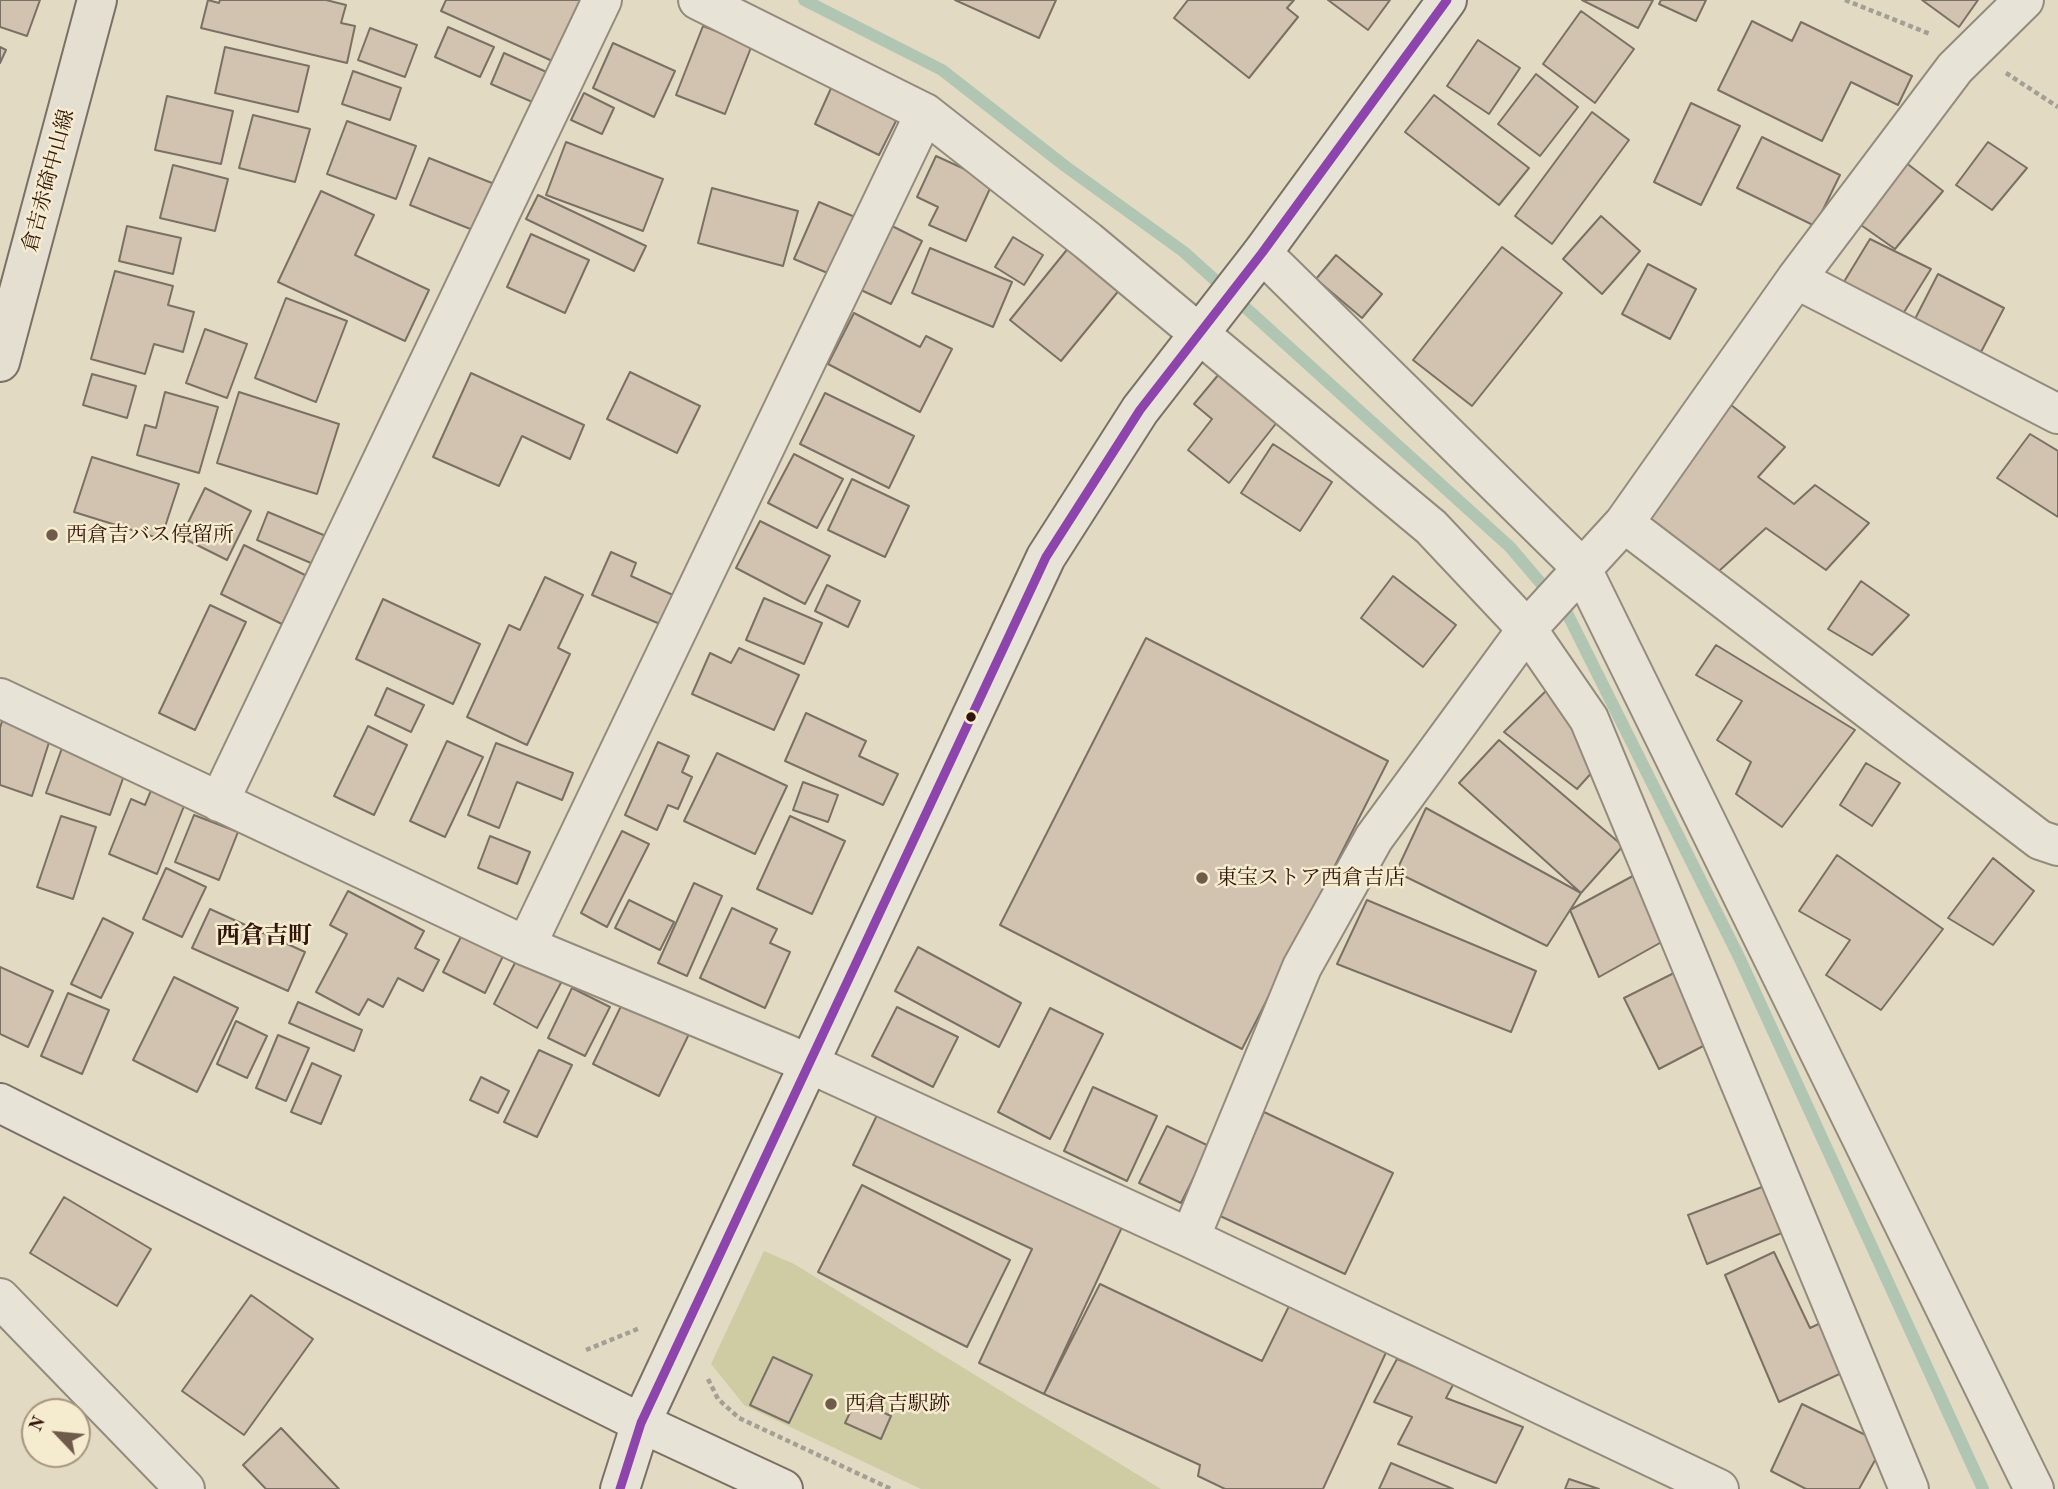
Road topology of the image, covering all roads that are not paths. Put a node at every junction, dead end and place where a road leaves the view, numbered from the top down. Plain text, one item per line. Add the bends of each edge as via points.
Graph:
1 (97, 0) edge
2 (602, 0) edge
3 (698, 0) edge
4 (1447, 0) edge
5 (2024, 0) edge
6 (925, 113) junction
7 (1257, 260) junction
8 (1796, 279) junction
9 (1206, 327) junction
10 (0, 362) edge
11 (2058, 414) edge
12 (1624, 523) junction
13 (1581, 567) junction
14 (1527, 629) junction
15 (0, 698) edge
16 (219, 802) junction
17 (2058, 846) edge
18 (526, 946) junction
19 (808, 1063) junction
20 (0, 1103) edge
21 (1190, 1238) junction
22 (0, 1297) edge
23 (641, 1423) junction
24 (185, 1489) edge
25 (620, 1489) edge
26 (783, 1489) edge
27 (1719, 1489) edge
28 (1909, 1489) edge
29 (2034, 1489) edge

1 - 10 main road, 倉吉赤碕中山線
2 - 16 street
3 - 6 street
4 - 7 street
5 - 8 street via 1955,68
6 - 9 street
6 - 18 street
7 - 9 street
7 - 13 street
8 - 11 street
8 - 12 street
9 - 14 street via 1432,527
9 - 19 street via 1140,410 1046,557
12 - 13 street
12 - 17 street via 2040,840
13 - 14 street
13 - 29 street
14 - 21 street via 1374,838 1309,955
14 - 28 street via 1589,719
15 - 16 street
16 - 18 street
18 - 19 street
19 - 21 street
19 - 23 street
20 - 23 street
21 - 27 street
22 - 24 street
23 - 25 street
23 - 26 street

